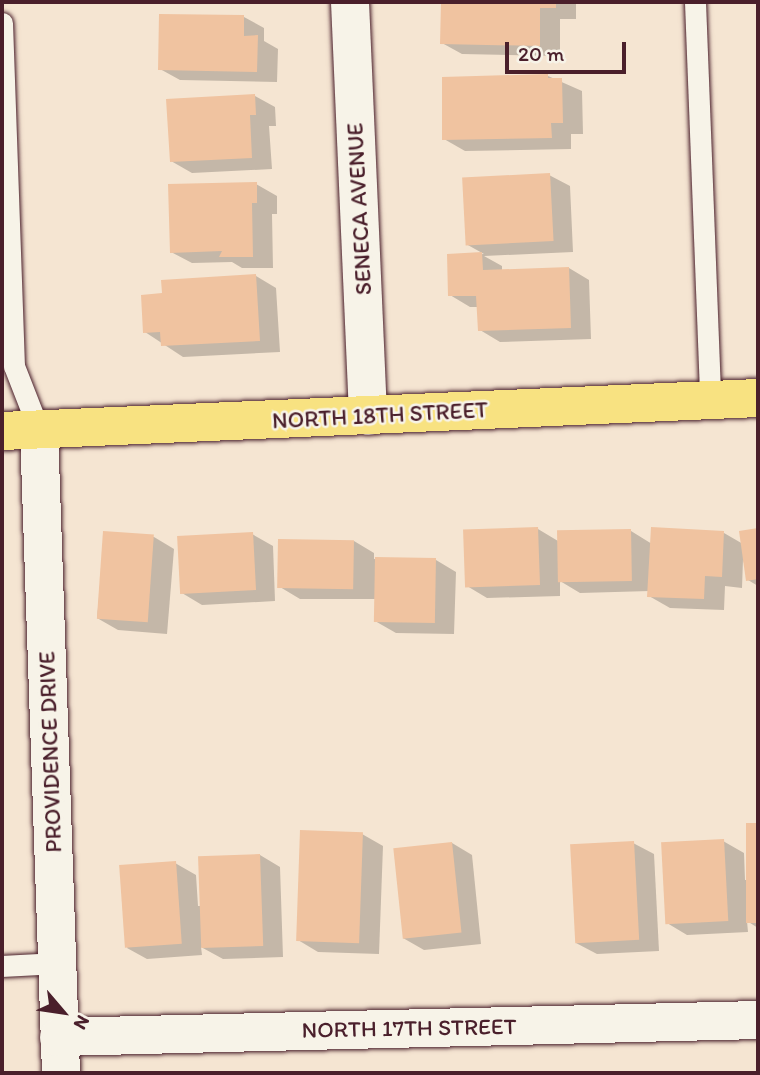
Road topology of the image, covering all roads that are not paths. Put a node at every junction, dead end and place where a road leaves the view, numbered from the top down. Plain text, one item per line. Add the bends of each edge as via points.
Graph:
1 (350, 2) edge
2 (695, 2) edge
3 (2, 23) edge
4 (758, 398) edge
5 (710, 400) junction
6 (368, 416) junction
7 (20, 431) edge
8 (57, 963) junction
9 (2, 965) edge
10 (758, 1020) edge
11 (60, 1055) edge

1 - 6 street, SENECA AVENUE
2 - 5 lane
3 - 7 lane
4 - 5 main road, NORTH 18TH STREET
5 - 6 main road, NORTH 18TH STREET
6 - 7 main road, NORTH 18TH STREET
7 - 8 street, PROVIDENCE DRIVE
8 - 9 lane
8 - 11 street, PROVIDENCE DRIVE
10 - 11 street, NORTH 17TH STREET

